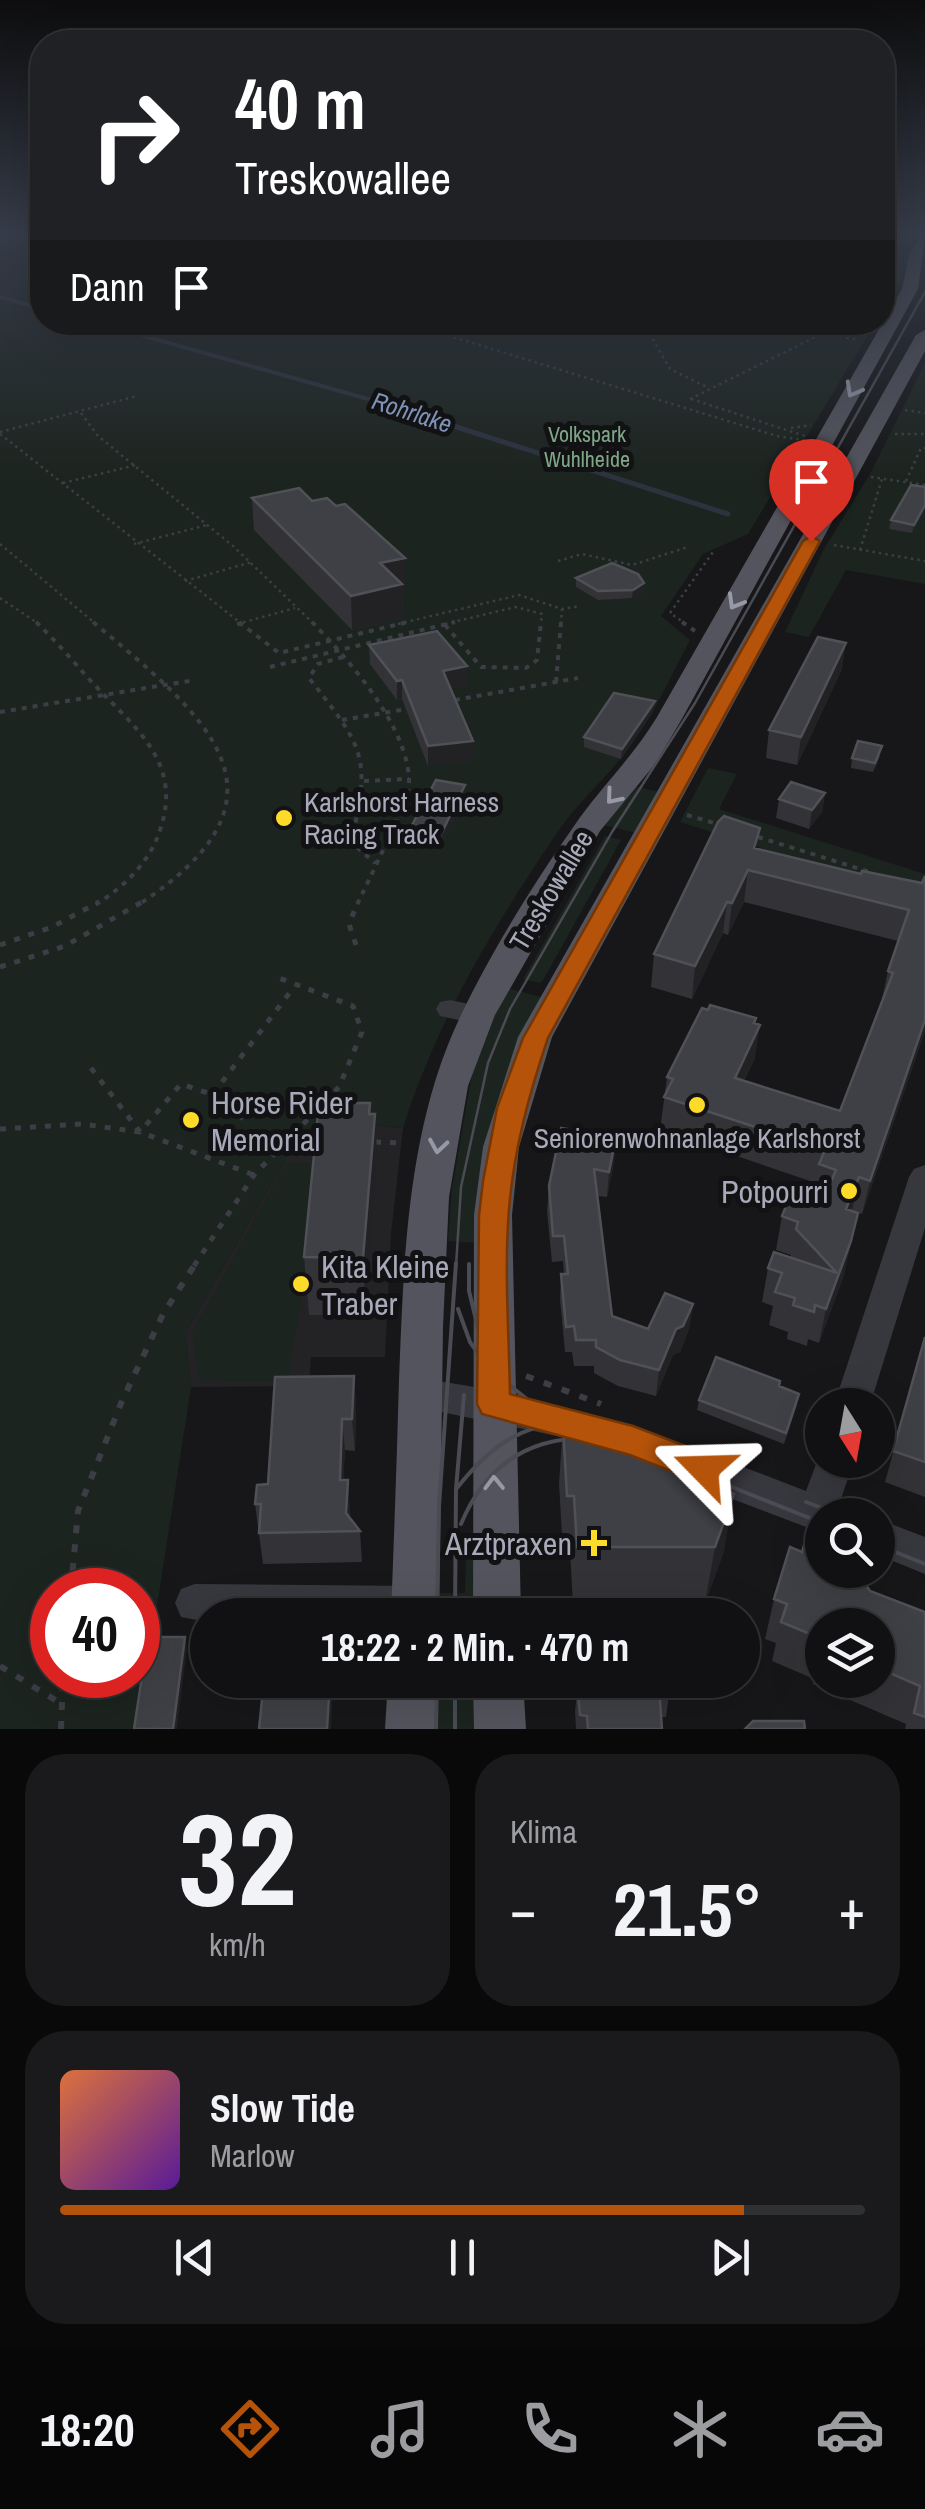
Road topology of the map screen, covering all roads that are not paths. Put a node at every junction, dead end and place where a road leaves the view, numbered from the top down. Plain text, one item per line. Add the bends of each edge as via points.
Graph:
1 (881, 335) edge
2 (925, 335) edge
3 (925, 1177) edge
4 (857, 1388) edge
5 (422, 1394) junction
6 (494, 1404) junction
7 (805, 1508) edge
8 (895, 1544) edge
9 (925, 1556) edge
10 (415, 1598) edge
11 (496, 1598) edge
12 (412, 1698) edge
13 (499, 1698) edge
14 (411, 1729) edge
15 (500, 1729) edge

1 -> 5 main road, Treskowallee via 819,435 646,757 587,828 464,1012 434,1168
2 - 6 main road, Treskowallee via 536,1038 511,1108 497,1181
3 - 4 street
5 - 6 street
5 - 10 main road, Treskowallee
6 - 7 street via 633,1441
11 -> 6 main road, Treskowallee
8 - 9 street
12 - 14 main road
13 - 15 main road

